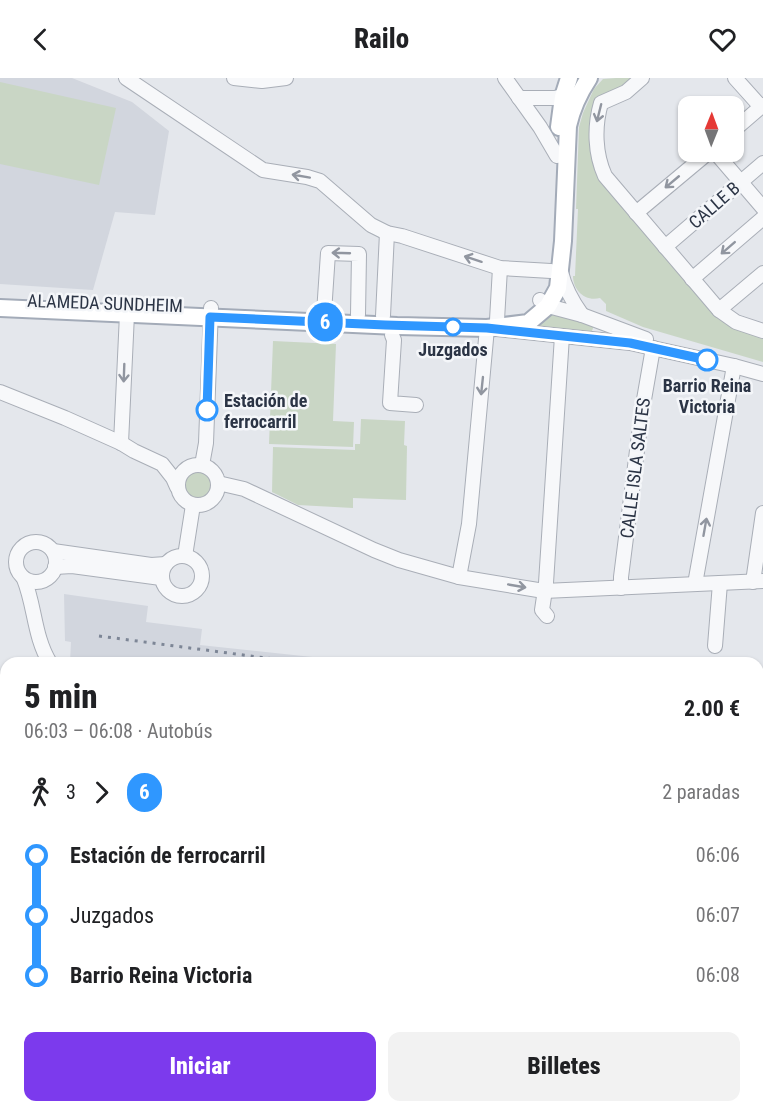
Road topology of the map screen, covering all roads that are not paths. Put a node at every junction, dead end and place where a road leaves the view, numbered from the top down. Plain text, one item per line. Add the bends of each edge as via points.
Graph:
1 (126, 78) edge
2 (234, 78) edge
3 (286, 78) edge
4 (505, 78) edge
5 (642, 78) edge
6 (735, 78) edge
7 (580, 82) edge
8 (563, 97) junction
9 (519, 98) junction
10 (762, 106) edge
11 (744, 121) edge
12 (557, 156) junction
13 (697, 162) edge
14 (724, 162) edge
15 (763, 163) edge
16 (741, 182) junction
17 (763, 208) edge
18 (636, 213) junction
19 (763, 218) edge
20 (387, 233) junction
21 (666, 247) junction
22 (500, 268) junction
23 (556, 271) junction
24 (763, 273) edge
25 (693, 279) junction
26 (0, 299) edge
27 (544, 303) junction
28 (0, 309) edge
29 (719, 310) junction
30 (210, 313) junction
31 (324, 313) junction
32 (127, 314) junction
33 (358, 315) junction
34 (582, 315) junction
35 (383, 316) junction
36 (492, 324) junction
37 (763, 331) edge
38 (392, 335) dead end
39 (562, 336) junction
40 (652, 348) junction
41 (734, 366) junction
42 (763, 374) edge
43 (0, 392) edge
44 (416, 405) dead end
45 (121, 443) junction
46 (162, 464) junction
47 (196, 466) junction
48 (218, 483) junction
49 (177, 487) junction
50 (193, 505) junction
51 (763, 513) edge
52 (52, 551) junction
53 (185, 556) junction
54 (166, 564) junction
55 (55, 567) junction
56 (459, 577) junction
57 (161, 578) junction
58 (24, 579) junction
59 (43, 581) junction
60 (758, 581) edge
61 (720, 583) junction
62 (695, 584) junction
63 (621, 588) junction
64 (544, 591) junction
65 (33, 609) junction
66 (547, 616) dead end
67 (715, 646) dead end
68 (47, 657) edge

20 -> 1 street via 371,225 320,181 263,170
2 - 3 street
4 - 9 street
5 -> 18 street via 626,92 601,103 597,116 600,166
6 - 10 street
7 - 8 main road
7 - 23 main road via 568,132
8 - 9 street
8 - 12 main road
9 - 12 street
10 - 11 street
12 - 23 main road
13 -> 18 street
14 - 16 street
15 - 16 street, CALLE B
16 - 17 street
16 - 21 street, CALLE B
18 - 21 street
19 -> 25 street
22 -> 20 street
20 - 35 street
21 - 25 street
22 - 23 street
22 - 36 street
23 - 27 main road
23 - 34 street
24 - 29 street
25 - 29 street
26 - 30 main road, ALAMEDA SUNDHEIM
27 - 34 street
27 - 36 main road, ALAMEDA SUNDHEIM via 530,312
28 - 32 main road, ALAMEDA SUNDHEIM
29 - 37 street via 736,322
30 - 31 main road, ALAMEDA SUNDHEIM
30 - 32 main road, ALAMEDA SUNDHEIM
30 - 36 main road, ALAMEDA SUNDHEIM via 391,326
30 - 47 street via 206,443
31 - 33 main road, ALAMEDA SUNDHEIM
33 -> 31 street via 359,254 328,253
32 -> 45 street
33 - 35 main road, ALAMEDA SUNDHEIM
34 - 40 street via 648,340
35 - 36 main road, ALAMEDA SUNDHEIM
36 - 39 street
36 -> 56 street via 469,524
38 - 44 street via 390,403
39 - 40 street
39 - 64 street
40 - 41 street
40 - 63 street, CALLE ISLA SALTES
41 - 42 street
62 -> 41 street
43 - 45 street
45 - 46 street
46 - 47 street
46 - 49 street
47 - 48 street via 212,471
47 - 49 street via 180,475
48 - 50 street via 212,500
48 - 56 street via 244,489 399,560
49 - 50 street via 182,499
50 - 53 street
51 - 60 street
52 - 54 street
52 - 55 street
52 - 58 street via 35,542 20,549 15,565
53 - 54 street
53 - 57 street via 197,563 202,576 194,592 184,596 173,594
54 - 57 street
55 - 57 street
55 - 59 street
56 -> 64 street
58 - 59 street
58 - 65 street
59 - 65 street
60 - 61 street
61 - 62 street
61 - 67 street
62 - 63 street
63 - 64 street
64 - 66 street via 542,610
65 - 68 street

